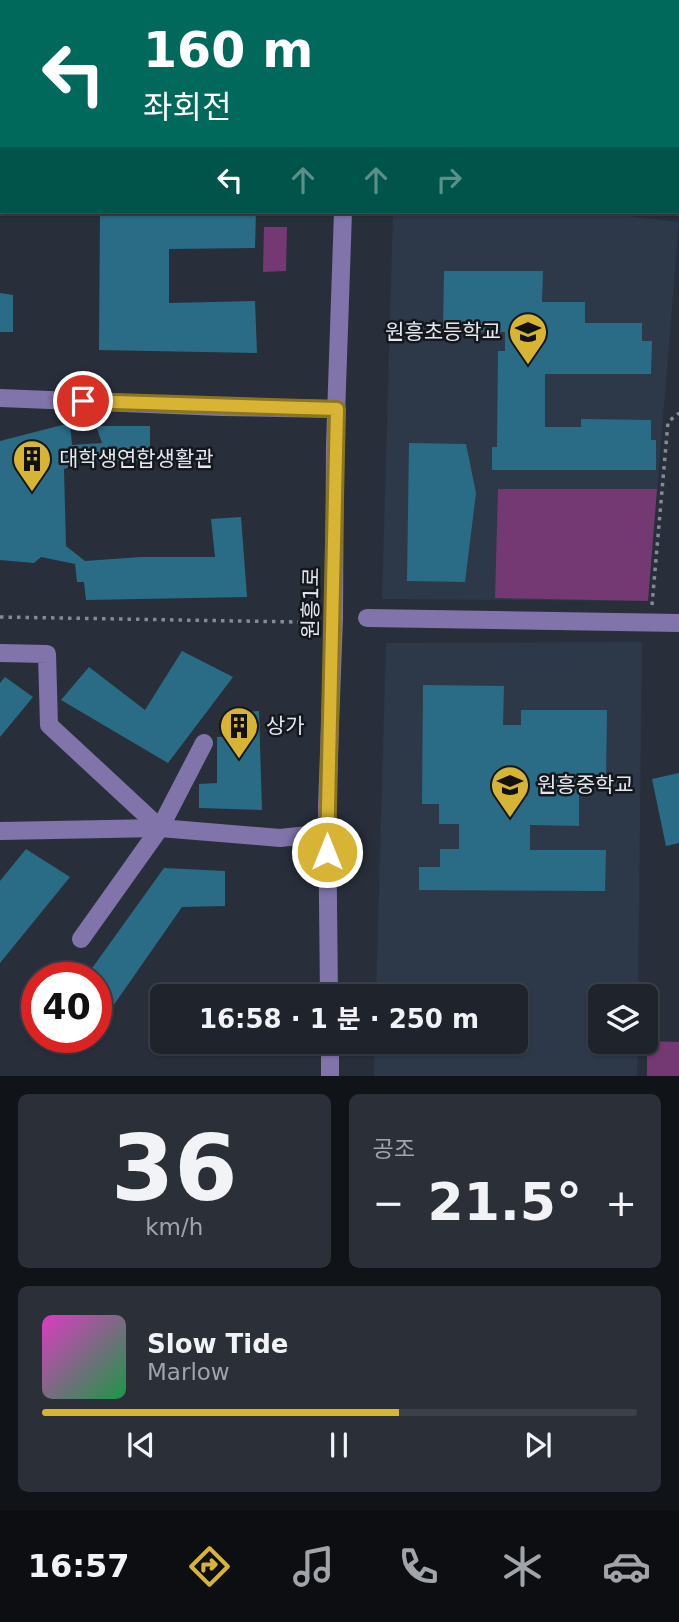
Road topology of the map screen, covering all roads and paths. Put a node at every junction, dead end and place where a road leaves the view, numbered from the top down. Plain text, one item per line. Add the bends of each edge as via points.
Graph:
1 (343, 214) edge
2 (0, 398) edge
3 (337, 409) junction
4 (679, 413) edge
5 (0, 617) edge
6 (367, 618) dead end
7 (299, 621) dead end
8 (651, 623) junction
9 (679, 623) edge
10 (0, 653) edge
11 (204, 743) dead end
12 (160, 828) junction
13 (0, 831) edge
14 (327, 833) junction
15 (81, 939) dead end
16 (329, 984) edge
17 (330, 1054) edge
18 (330, 1076) edge

1 - 3 street, 원흥1로
2 - 3 street
3 - 14 street, 원흥1로
4 - 8 path via 668,422
5 - 7 path
6 - 8 street
8 - 9 street
10 - 12 street via 47,654 49,725
11 - 12 street
12 - 13 street
12 - 14 street via 280,838
12 - 15 street
14 - 16 street, 원흥1로
17 - 18 street

